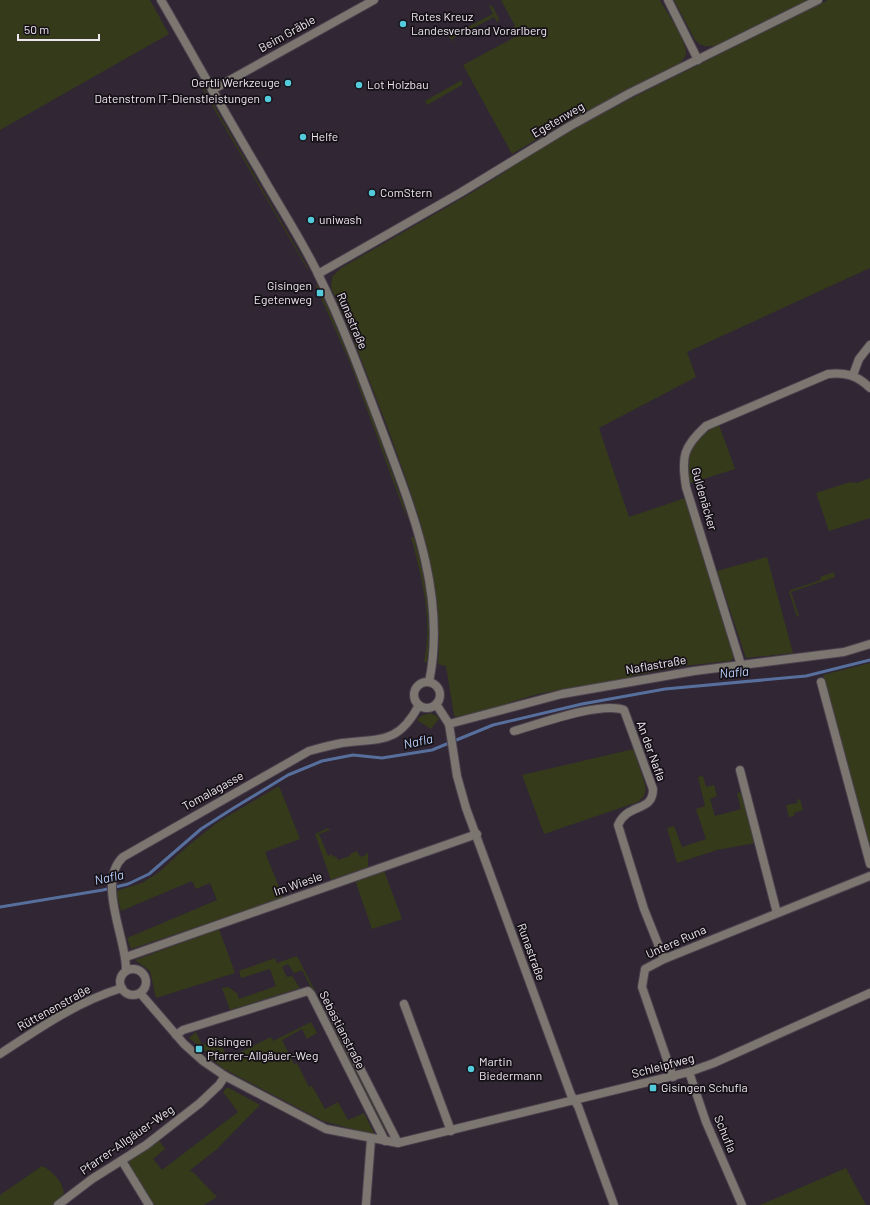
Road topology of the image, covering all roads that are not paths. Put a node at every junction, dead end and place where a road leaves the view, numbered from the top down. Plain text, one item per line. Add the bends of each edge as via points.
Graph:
1 (162, 0) edge
2 (374, 0) edge
3 (668, 0) edge
4 (818, 0) edge
5 (698, 60) junction
6 (212, 90) junction
7 (318, 274) junction
8 (870, 345) edge
9 (853, 375) junction
10 (870, 388) edge
11 (870, 644) edge
12 (741, 665) junction
13 (429, 682) junction
14 (822, 682) dead end
15 (436, 704) junction
16 (419, 705) junction
17 (449, 724) junction
18 (514, 731) dead end
19 (740, 770) dead end
20 (477, 834) junction
21 (870, 864) edge
22 (870, 876) edge
23 (777, 913) junction
24 (126, 957) junction
25 (664, 959) junction
26 (126, 970) junction
27 (122, 988) junction
28 (140, 993) junction
29 (870, 993) edge
30 (327, 1003) dead end
31 (404, 1004) dead end
32 (176, 1036) junction
33 (0, 1054) edge
34 (688, 1072) junction
35 (224, 1076) junction
36 (673, 1077) junction
37 (574, 1100) junction
38 (451, 1131) junction
39 (371, 1139) junction
40 (385, 1141) junction
41 (398, 1143) junction
42 (122, 1161) junction
43 (58, 1205) edge
44 (149, 1205) edge
45 (366, 1205) edge
46 (614, 1205) edge
47 (742, 1205) edge

1 - 6 street, Runastraße
2 - 6 street, Beim Gräble
3 - 5 street
4 - 5 street, Egetenweg
5 - 7 street, Egetenweg via 570,126 460,193
6 - 7 street, Runastraße
7 - 13 street, Runastraße via 367,389 406,495 423,550 432,595 434,629
8 - 9 street via 859,359
9 - 10 street
9 - 12 street, Guldenäcker via 828,374 706,426 692,438 684,453 682,466 686,487
11 - 12 street, Naflastraße via 844,652
12 - 17 street, Naflastraße via 562,694
13 - 15 street via 439,689 440,697
13 - 16 street via 420,683 414,690 414,698
14 - 21 street
15 - 16 street via 428,708
15 - 17 street, Runastraße
16 - 24 street, Tomalagasse via 404,727 390,737 376,741 342,743 309,751 132,850 116,864 113,881 120,940
17 - 20 street, Runastraße via 457,776
18 - 25 street, An der Nafla via 580,713 608,708 624,710 653,789 653,796 648,803 622,817 618,826 644,909
19 - 23 street
20 - 24 street, Im Wiesle
20 - 37 street, Runastraße via 528,980
22 - 23 street, Untere Runa
23 - 25 street, Untere Runa
24 - 26 street, Tomalagasse
25 - 36 street, Untere Runa via 645,969 642,988
26 - 27 street via 120,980
26 - 28 street via 139,970 145,975 145,987
27 - 28 street via 132,995
27 - 33 street, Rüttenenstraße via 76,1008
28 - 32 street
29 - 34 street, Schleipfweg via 714,1063
30 - 41 street
31 - 38 street
32 - 35 street
32 - 40 street, Sebastianstraße via 183,1030 308,991
34 - 36 street, Schleipfweg
34 - 47 street, Schufla via 706,1122
35 - 39 street via 326,1130
35 - 42 street, Pfarrer-Allgäuer-Weg via 219,1085 200,1103
36 - 37 street, Schleipfweg
37 - 38 street, Schleipfweg
37 - 46 street, Runastraße
38 - 41 street, Schleipfweg
39 - 40 street, Schleipfweg
39 - 45 street
40 - 41 street, Schleipfweg
42 - 43 street, Pfarrer-Allgäuer-Weg
42 - 44 street

